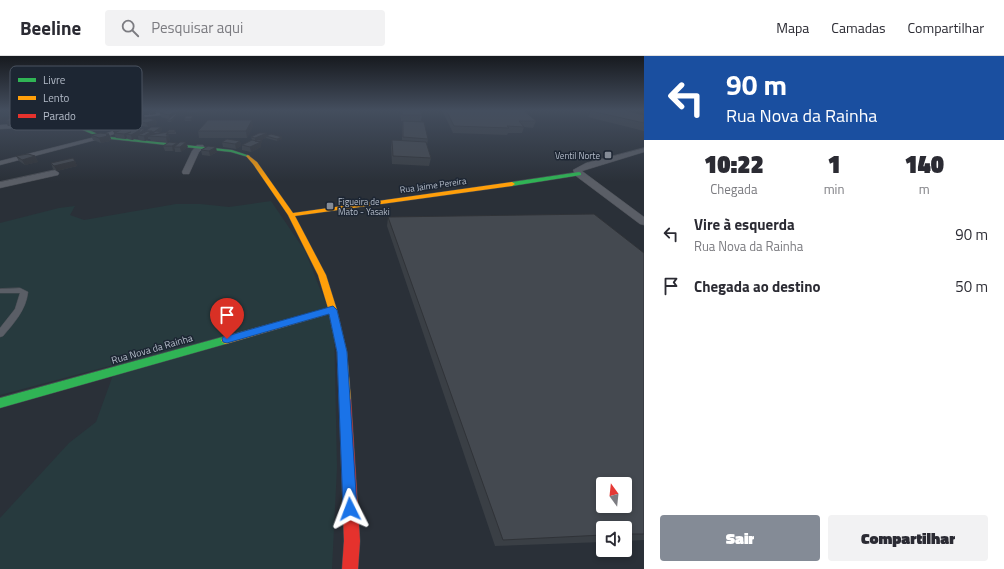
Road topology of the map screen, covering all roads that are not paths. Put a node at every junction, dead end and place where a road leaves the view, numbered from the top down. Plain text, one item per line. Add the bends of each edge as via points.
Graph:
1 (96, 134) edge
2 (107, 134) edge
3 (101, 136) junction
4 (200, 147) junction
5 (644, 150) edge
6 (0, 163) edge
7 (186, 172) dead end
8 (55, 173) edge
9 (579, 174) junction
10 (0, 185) edge
11 (291, 215) junction
12 (644, 222) edge
13 (0, 291) edge
14 (333, 310) junction
15 (0, 334) edge
16 (0, 403) edge
17 (350, 569) edge

1 - 3 street
2 - 3 street
3 - 4 street
3 - 6 street
4 - 7 street via 196,150
4 - 11 street via 249,156
5 - 9 street via 589,165 577,170
8 - 10 street
9 - 11 street, Rua Jaime Pereira
9 - 12 street
11 - 14 street via 322,274
13 - 15 lane via 20,290 24,292 24,298 20,309
14 - 16 street, Rua Nova da Rainha
14 - 17 street via 342,352 352,541

